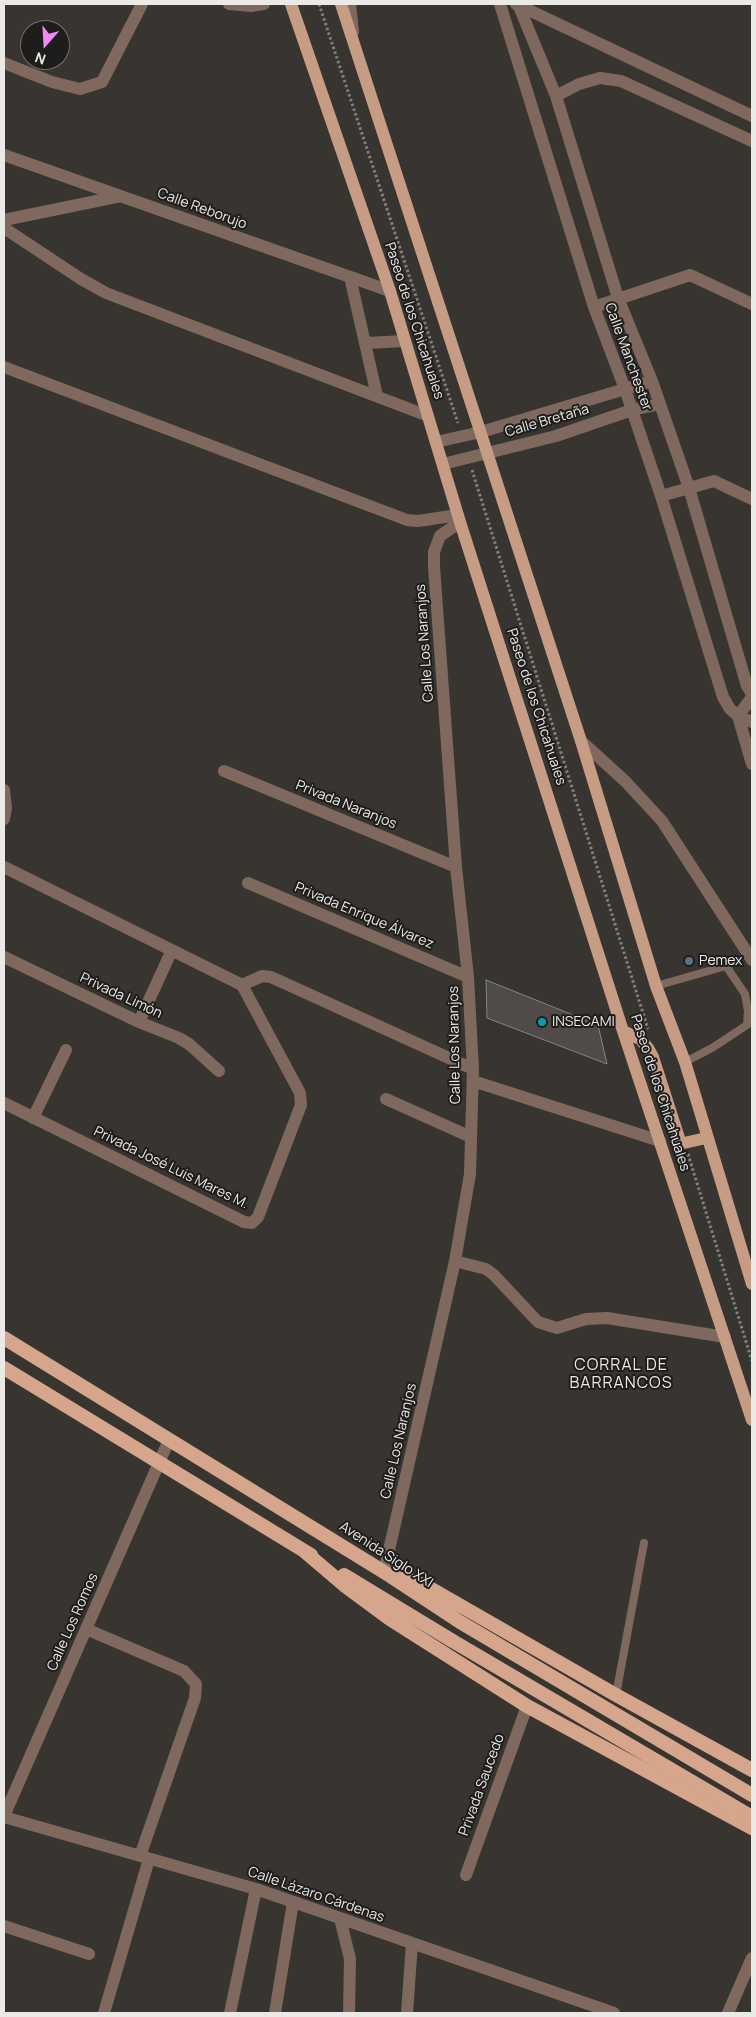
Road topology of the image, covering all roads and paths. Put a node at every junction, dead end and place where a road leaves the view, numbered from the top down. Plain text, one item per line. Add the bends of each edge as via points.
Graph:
1 (142, 4) edge
2 (229, 4) edge
3 (264, 4) edge
4 (290, 4) edge
5 (319, 4) edge
6 (341, 4) edge
7 (350, 4) edge
8 (500, 4) edge
9 (517, 4) edge
10 (355, 45) junction
11 (4, 64) edge
12 (556, 96) junction
13 (752, 116) edge
14 (752, 141) edge
15 (4, 155) edge
16 (121, 196) junction
17 (4, 220) edge
18 (4, 228) edge
19 (350, 277) junction
20 (390, 291) junction
21 (618, 298) junction
22 (752, 304) edge
23 (594, 307) junction
24 (405, 341) junction
25 (366, 343) junction
26 (4, 367) edge
27 (652, 381) junction
28 (625, 389) junction
29 (377, 396) junction
30 (660, 404) junction
31 (632, 410) junction
32 (428, 416) junction
33 (481, 432) junction
34 (462, 436) junction
35 (436, 442) junction
36 (488, 453) junction
37 (467, 458) junction
38 (443, 464) junction
39 (689, 488) junction
40 (661, 496) junction
41 (752, 499) edge
42 (459, 519) junction
43 (752, 696) edge
44 (738, 716) junction
45 (752, 722) edge
46 (582, 741) junction
47 (751, 757) edge
48 (224, 771) dead end
49 (4, 790) edge
50 (4, 820) edge
51 (456, 867) junction
52 (4, 868) edge
53 (248, 883) dead end
54 (172, 950) junction
55 (4, 957) edge
56 (752, 960) edge
57 (468, 977) junction
58 (242, 985) junction
59 (656, 986) junction
60 (139, 1022) junction
61 (623, 1031) junction
62 (651, 1038) dead end
63 (66, 1050) dead end
64 (685, 1062) junction
65 (219, 1071) dead end
66 (473, 1075) junction
67 (386, 1099) dead end
68 (4, 1103) edge
69 (33, 1118) junction
70 (472, 1137) junction
71 (706, 1138) junction
72 (660, 1141) junction
73 (684, 1143) junction
74 (455, 1261) junction
75 (752, 1284) edge
76 (4, 1338) edge
77 (726, 1338) junction
78 (752, 1361) edge
79 (4, 1368) edge
80 (752, 1420) edge
81 (169, 1440) junction
82 (159, 1463) junction
83 (644, 1543) dead end
84 (304, 1551) junction
85 (385, 1573) junction
86 (86, 1629) junction
87 (616, 1695) junction
88 (528, 1706) junction
89 (752, 1770) edge
90 (752, 1795) edge
91 (4, 1816) edge
92 (750, 1820) edge
93 (144, 1858) junction
94 (466, 1875) dead end
95 (256, 1890) junction
96 (293, 1902) junction
97 (340, 1918) junction
98 (4, 1926) edge
99 (412, 1943) junction
100 (89, 1954) dead end
101 (752, 1958) edge
102 (104, 2013) edge
103 (230, 2013) edge
104 (275, 2013) edge
105 (350, 2013) edge
106 (407, 2013) edge
107 (614, 2013) edge
108 (728, 2013) edge

1 - 11 street via 102,82 80,89
2 - 3 street
4 - 20 main road, Paseo de los Chicahuales
5 - 34 path
6 - 10 main road
7 - 10 street
8 - 23 street, Calle Manchester
9 - 12 street, Calle Manchester
9 - 13 street, Calle Manchester
10 - 33 main road
12 - 14 street via 600,78 621,81
12 - 21 street, Calle Manchester
15 - 16 street, Calle Reborujo
16 - 17 street
16 - 19 street, Calle Reborujo
18 - 29 street via 106,293
19 - 20 street, Calle Reborujo
19 - 25 street
20 - 24 main road, Paseo de los Chicahuales
21 - 22 street via 690,275
21 - 23 street
21 - 27 street, Calle Manchester
23 - 28 street, Calle Manchester
24 - 25 street
24 - 32 main road, Paseo de los Chicahuales
25 - 29 street
26 - 42 street via 407,520
27 - 28 street, Calle Bretaña
27 - 30 street, Calle Manchester
28 - 31 street, Calle Manchester
28 - 33 street, Calle Bretaña
29 - 32 street
30 - 31 street, Calle Bretaña
30 - 39 street, Calle Manchester
31 - 36 street, Calle Bretaña via 556,436
31 - 40 street, Calle Manchester
32 - 35 main road, Paseo de los Chicahuales
33 - 34 street, Calle Bretaña
33 - 36 main road
34 - 35 street, Calle Bretaña
35 - 38 main road, Paseo de los Chicahuales
36 - 37 street, Calle Bretaña
36 - 46 main road
37 - 38 street, Calle Bretaña
37 - 62 path
38 - 42 main road, Paseo de los Chicahuales
39 - 40 street
39 - 41 street via 714,481
39 - 43 street, Calle Manchester
40 - 44 street, Calle Manchester via 723,697
42 - 51 street, Calle Los Naranjos via 440,536 434,552
42 - 61 main road, Paseo de los Chicahuales
43 - 44 street, Calle Manchester
44 - 45 street, Calle Manchester
44 - 47 street
46 - 56 street via 626,780 662,821
46 - 59 main road
48 - 51 street, Privada Naranjos
49 - 50 street
51 - 57 street, Calle Los Naranjos
52 - 54 street
53 - 57 street, Privada Enrique Álvarez
54 - 58 street
54 - 60 street
55 - 60 street, Privada Limón
57 - 66 street, Calle Los Naranjos
58 - 66 street via 262,976 271,978
58 - 69 street, Privada José Luis Mares M. via 300,1093 301,1105 258,1217 252,1222 244,1222
59 - 64 main road
59 - 64 lane via 726,966 745,994 747,1025
60 - 65 street, Privada Limón via 189,1044
61 - 72 main road, Paseo de los Chicahuales
61 - 73 main road via 640,1039 653,1057 680,1141
63 - 69 street
64 - 71 main road
66 - 70 street, Calle Los Naranjos
66 - 72 street
67 - 70 street
68 - 69 street, Privada José Luis Mares M.
70 - 74 street, Calle Los Naranjos via 470,1174
71 - 73 main road
71 - 75 main road
72 - 77 main road, Paseo de los Chicahuales
73 - 78 path
74 - 77 street via 486,1269 538,1322 557,1328 586,1319 607,1318
74 - 85 street, Calle Los Naranjos
76 - 81 highway, Avenida Siglo XXI
77 - 80 main road, Paseo de los Chicahuales
79 - 82 highway
81 - 82 street, Calle Los Romos
81 - 85 highway, Avenida Siglo XXI
82 - 84 highway
82 - 86 street, Calle Los Romos
83 - 87 lane
84 - 88 highway via 344,1586 390,1619
84 - 92 highway, bridge
85 - 87 highway via 400,1575 428,1587
85 - 90 highway, Avenida Siglo XXI via 460,1622
86 - 91 street, Calle Los Romos
86 - 93 street via 184,1671 196,1684 195,1698
87 - 89 highway
88 - 92 highway
88 - 94 street, Privada Saucedo
91 - 93 street, Calle Lázaro Cárdenas
93 - 95 street, Calle Lázaro Cárdenas
93 - 102 street
95 - 96 street, Calle Lázaro Cárdenas
95 - 103 street
96 - 97 street, Calle Lázaro Cárdenas
96 - 104 street
97 - 99 street, Calle Lázaro Cárdenas
97 - 105 street via 350,1959
98 - 100 street
99 - 106 street
99 - 107 street, Calle Lázaro Cárdenas
101 - 108 street

